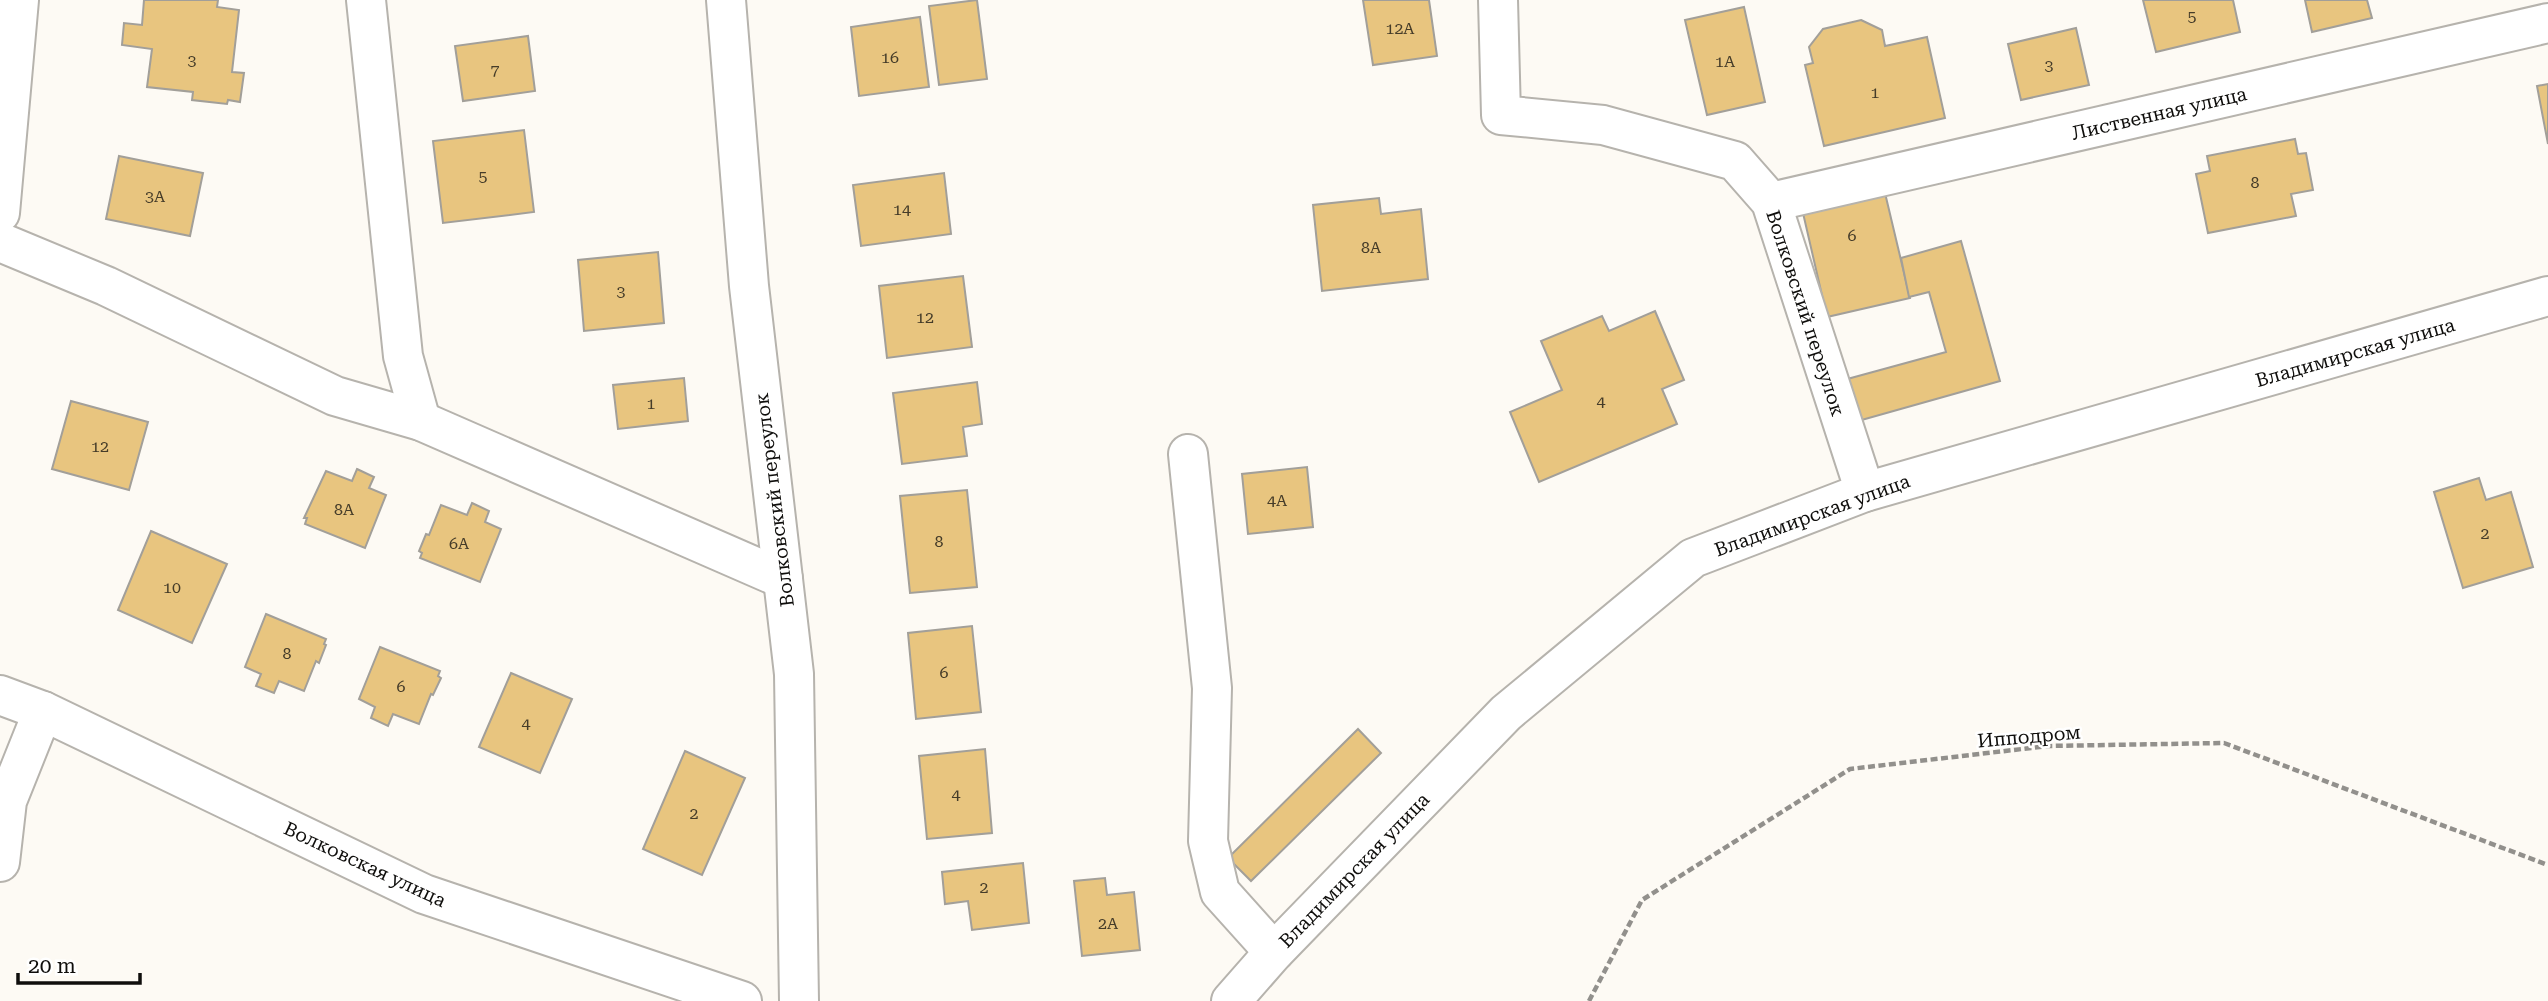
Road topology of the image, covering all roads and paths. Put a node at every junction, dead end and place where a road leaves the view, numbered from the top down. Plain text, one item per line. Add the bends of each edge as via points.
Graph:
1 (19, 0) edge
2 (366, 0) edge
3 (726, 0) edge
4 (1499, 0) edge
5 (2548, 23) edge
6 (1771, 202) junction
7 (0, 213) edge
8 (0, 242) edge
9 (2548, 296) edge
10 (421, 421) junction
11 (1188, 454) dead end
12 (1865, 492) junction
13 (783, 579) junction
14 (0, 685) edge
15 (43, 711) junction
16 (0, 862) edge
17 (2548, 865) edge
18 (1274, 952) junction
19 (742, 1001) edge
20 (799, 1001) edge
21 (1231, 1001) edge
22 (1589, 1001) edge

1 - 7 street
2 - 10 street via 402,356
3 - 13 street, Волковский переулок via 750,286
4 - 6 street, Волковский переулок via 1501,115 1603,125 1735,161
5 - 6 street, Лиственная улица
6 - 12 street, Волковский переулок
8 - 10 street via 106,286 335,396
9 - 12 street, Владимирская улица
10 - 13 street
11 - 18 street via 1212,688 1208,841 1220,892
12 - 18 street, Владимирская улица via 1693,558 1506,713
13 - 20 street, Волковский переулок via 794,674
14 - 15 street, Волковская улица
15 - 16 street via 7,802
15 - 19 street, Волковская улица via 424,894
17 - 22 path, Ипподром via 2224,743 2048,746 1850,769 1642,900
18 - 21 street, Владимирская улица

